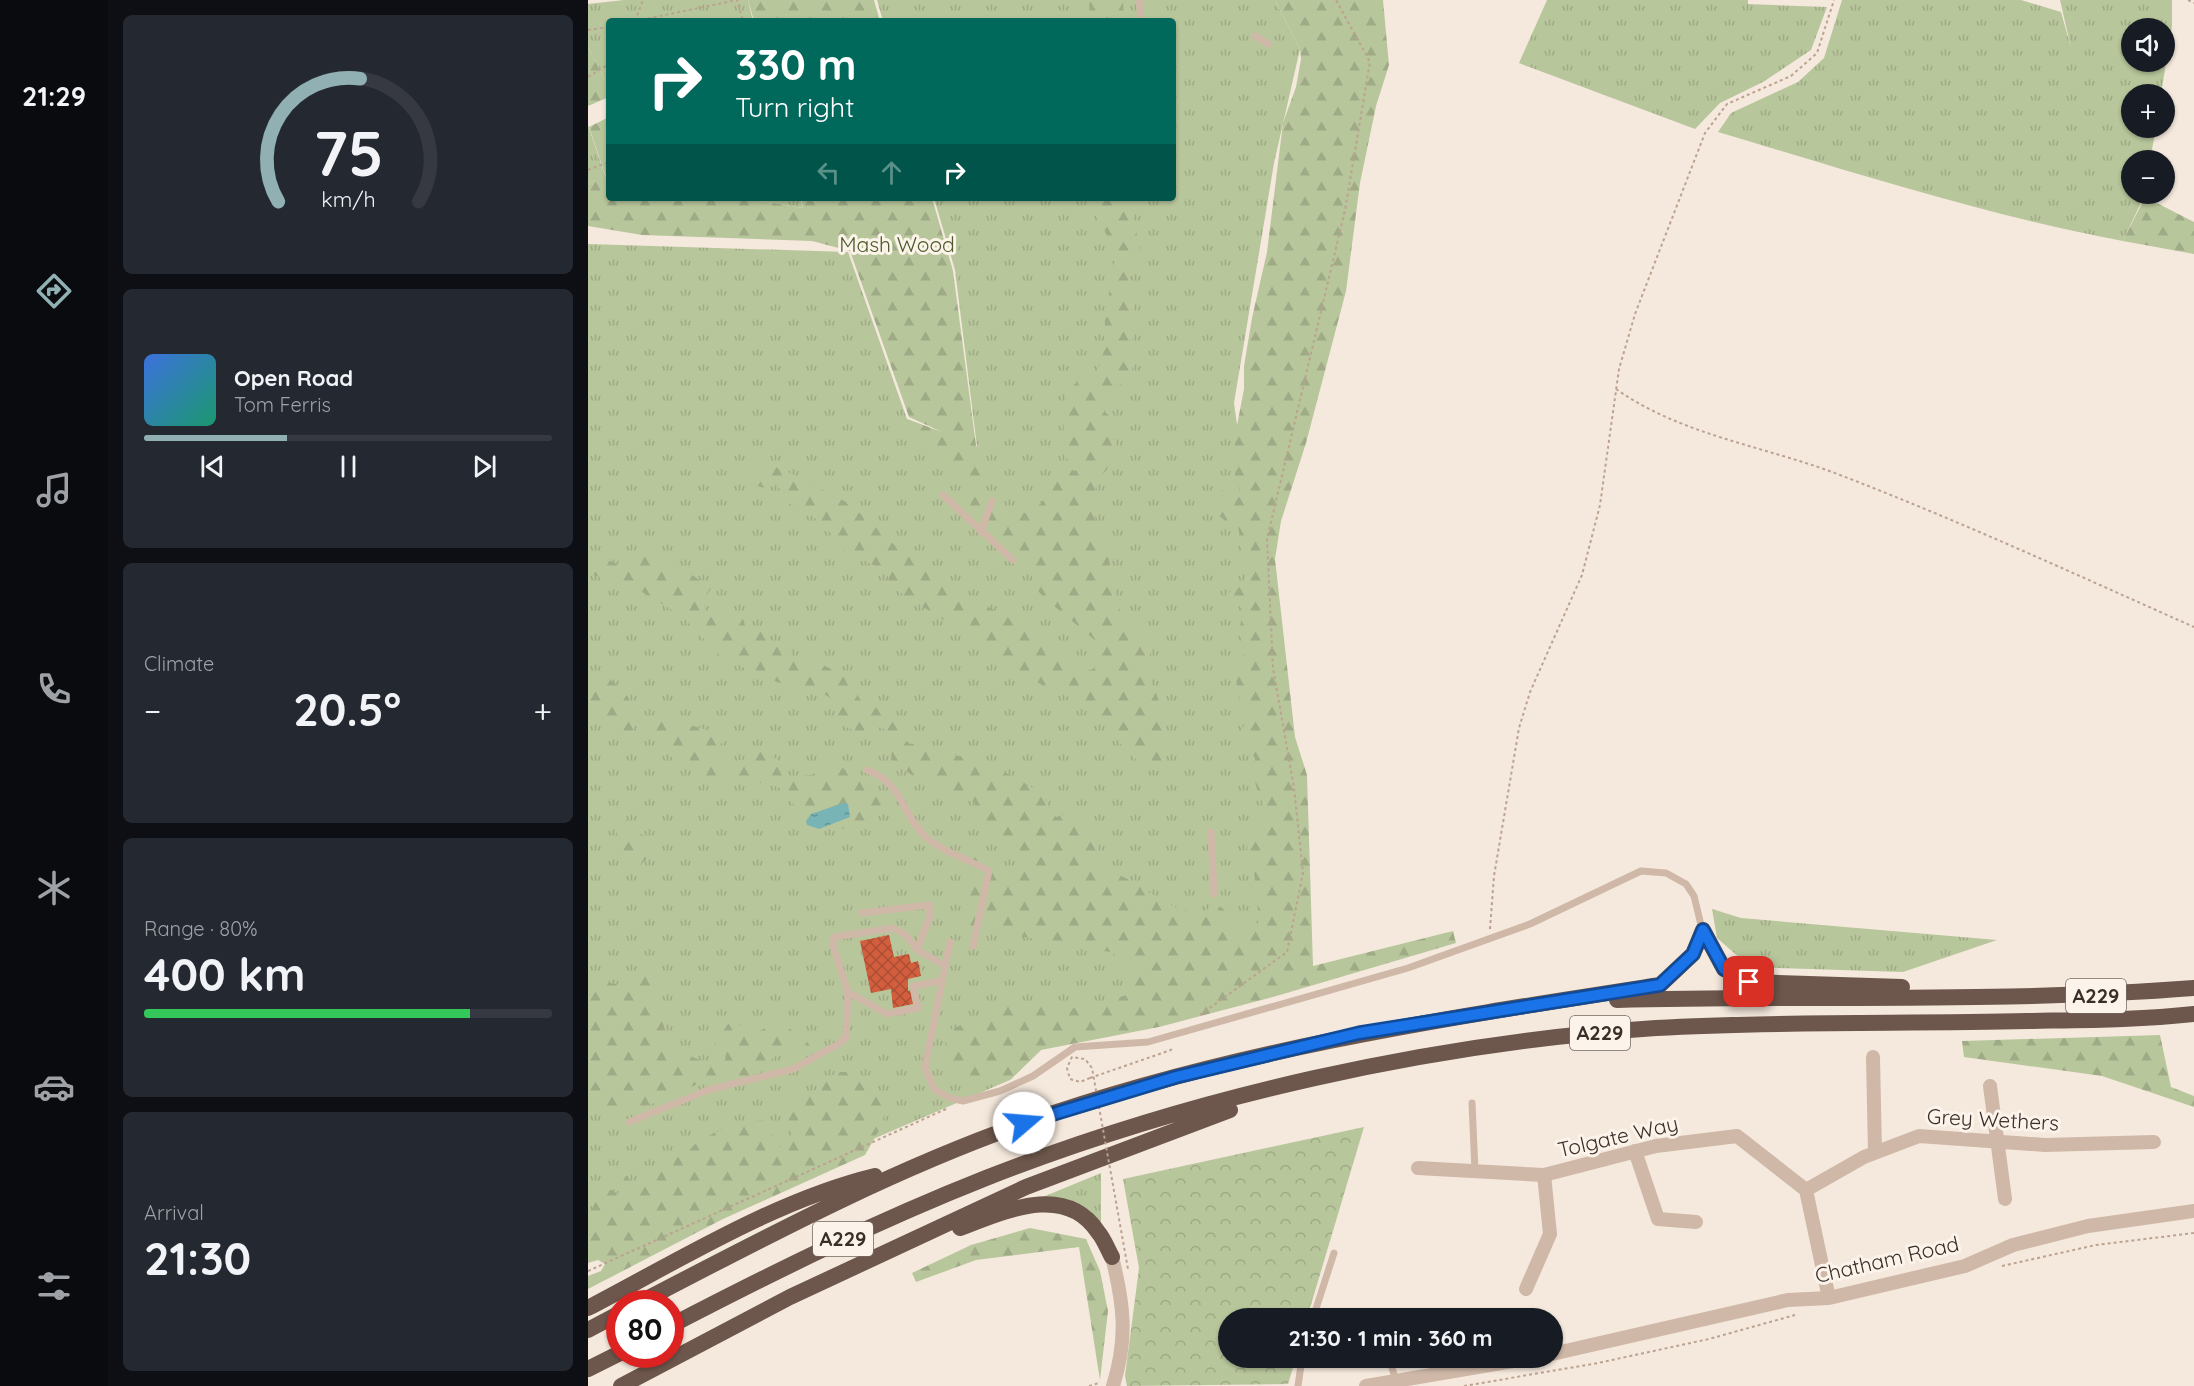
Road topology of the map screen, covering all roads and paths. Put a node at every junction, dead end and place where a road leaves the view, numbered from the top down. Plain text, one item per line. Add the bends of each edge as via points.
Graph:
1 (643, 0) edge
2 (1139, 0) edge
3 (1336, 0) edge
4 (1834, 0) edge
5 (2188, 0) edge
6 (2194, 3) edge
7 (637, 18) edge
8 (650, 18) edge
9 (742, 18) edge
10 (1141, 18) edge
11 (606, 27) edge
12 (588, 30) edge
13 (1255, 36) dead end
14 (1268, 44) dead end
15 (606, 66) edge
16 (588, 77) edge
17 (606, 163) edge
18 (588, 170) edge
19 (1616, 389) junction
20 (943, 495) dead end
21 (992, 501) dead end
22 (981, 532) junction
23 (1013, 560) dead end
24 (2194, 627) edge
25 (867, 770) dead end
26 (1211, 832) dead end
27 (1214, 894) dead end
28 (862, 913) dead end
29 (1703, 930) junction
30 (1489, 938) junction
31 (950, 942) dead end
32 (973, 946) dead end
33 (917, 950) junction
34 (945, 965) junction
35 (941, 981) junction
36 (2194, 988) edge
37 (848, 992) junction
38 (1998, 998) junction
39 (1526, 1006) junction
40 (2194, 1014) edge
41 (1173, 1034) junction
42 (1873, 1057) dead end
43 (1310, 1080) junction
44 (1990, 1086) dead end
45 (963, 1101) junction
46 (1472, 1103) dead end
47 (629, 1122) dead end
48 (1999, 1142) junction
49 (2154, 1142) dead end
50 (1635, 1151) junction
51 (1875, 1153) junction
52 (917, 1167) junction
53 (1418, 1168) dead end
54 (1475, 1171) junction
55 (1544, 1175) junction
56 (1806, 1190) junction
57 (2005, 1198) dead end
58 (2194, 1211) edge
59 (1696, 1222) dead end
60 (2194, 1233) edge
61 (1334, 1253) dead end
62 (1112, 1257) joint
63 (857, 1264) junction
64 (2013, 1264) dead end
65 (1128, 1269) dead end
66 (588, 1271) edge
67 (1526, 1289) dead end
68 (664, 1290) edge
69 (1829, 1298) junction
70 (588, 1308) edge
71 (1316, 1308) edge
72 (1792, 1316) dead end
73 (684, 1319) edge
74 (606, 1320) edge
75 (588, 1330) edge
76 (1563, 1351) edge
77 (606, 1360) edge
78 (1301, 1368) edge
79 (1392, 1368) edge
80 (1472, 1368) edge
81 (588, 1369) edge
82 (1395, 1381) junction
83 (1107, 1384) edge
84 (621, 1386) edge
85 (1089, 1386) edge
86 (1298, 1386) edge
87 (1366, 1386) edge
88 (1464, 1386) edge

1 - 7 path
2 - 10 lane
3 - 41 path via 1370,62 1345,210 1267,539 1273,668 1294,788 1303,873 1287,952
4 - 19 path via 1817,53 1791,76 1727,104 1705,133 1635,315
5 - 6 path
8 - 9 path via 737,0
11 - 12 path
13 - 14 lane
15 - 16 path
17 - 18 path
19 - 24 path via 1641,406 1716,437 1880,490
19 - 30 path via 1600,505 1582,575 1530,692 1519,728 1496,864
20 - 22 lane
21 - 22 lane
22 - 23 lane
25 - 32 lane via 894,786 904,810 926,837 988,871
26 - 27 lane
28 - 33 lane via 930,902 930,915
29 - 30 lane via 1694,896 1686,884 1652,870 1626,876 1530,924
29 - 38 highway via 1724,969 1749,982 1918,988
29 - 39 highway via 1693,954 1660,985
30 - 41 lane via 1408,968
31 - 34 lane
33 - 34 lane
33 - 37 lane via 906,935 893,928 834,937 833,946
34 - 35 lane
35 - 37 lane via 913,986 918,1008 887,1014
35 - 45 lane via 925,1066 934,1089
36 - 38 highway, A229
37 - 47 lane via 846,1037 840,1043 793,1069 708,1090
38 - 39 highway, A229 via 1766,996
39 - 52 highway, A229 via 1359,1033 1176,1077 1024,1123
40 - 43 highway, A229 via 2086,1020 1760,1023 1568,1035 1440,1054
41 - 45 lane via 1127,1046 1075,1047 1033,1076 1000,1091
41 - 65 path, bridge via 1171,1050 1090,1078 1080,1082 1070,1079 1067,1068 1072,1057 1085,1059 1092,1068
42 - 51 street
43 - 63 highway via 1026,1187
43 - 73 highway, A229 via 1168,1116 986,1178 819,1250
44 - 48 street
45 - 66 path
46 - 54 lane
48 - 49 street, Grey Wethers
48 - 51 street, Grey Wethers via 1919,1136
48 - 57 street
50 - 55 street, Tolgate Way
50 - 56 street, Tolgate Way via 1737,1136
50 - 59 street via 1658,1219
51 - 56 street, Grey Wethers
52 - 68 highway, A229 via 779,1230
52 - 70 highway via 839,1185 769,1214
53 - 54 street, Tolgate Way
54 - 55 street, Tolgate Way
55 - 67 street via 1550,1234
56 - 69 street
58 - 69 street, Chatham Road via 2120,1220 2041,1237 1965,1266
60 - 64 path via 2096,1245
61 - 71 lane
62 - 63 highway via 1098,1230 1076,1211 1060,1205 1037,1204 1011,1209
62 - 83 street via 1124,1330
63 - 84 highway
69 - 76 street, Chatham Road via 1788,1300
72 - 88 path via 1598,1363
74 - 75 highway
77 - 81 highway
78 - 86 lane
79 - 82 lane
80 - 82 street
82 - 87 street
83 - 85 path

